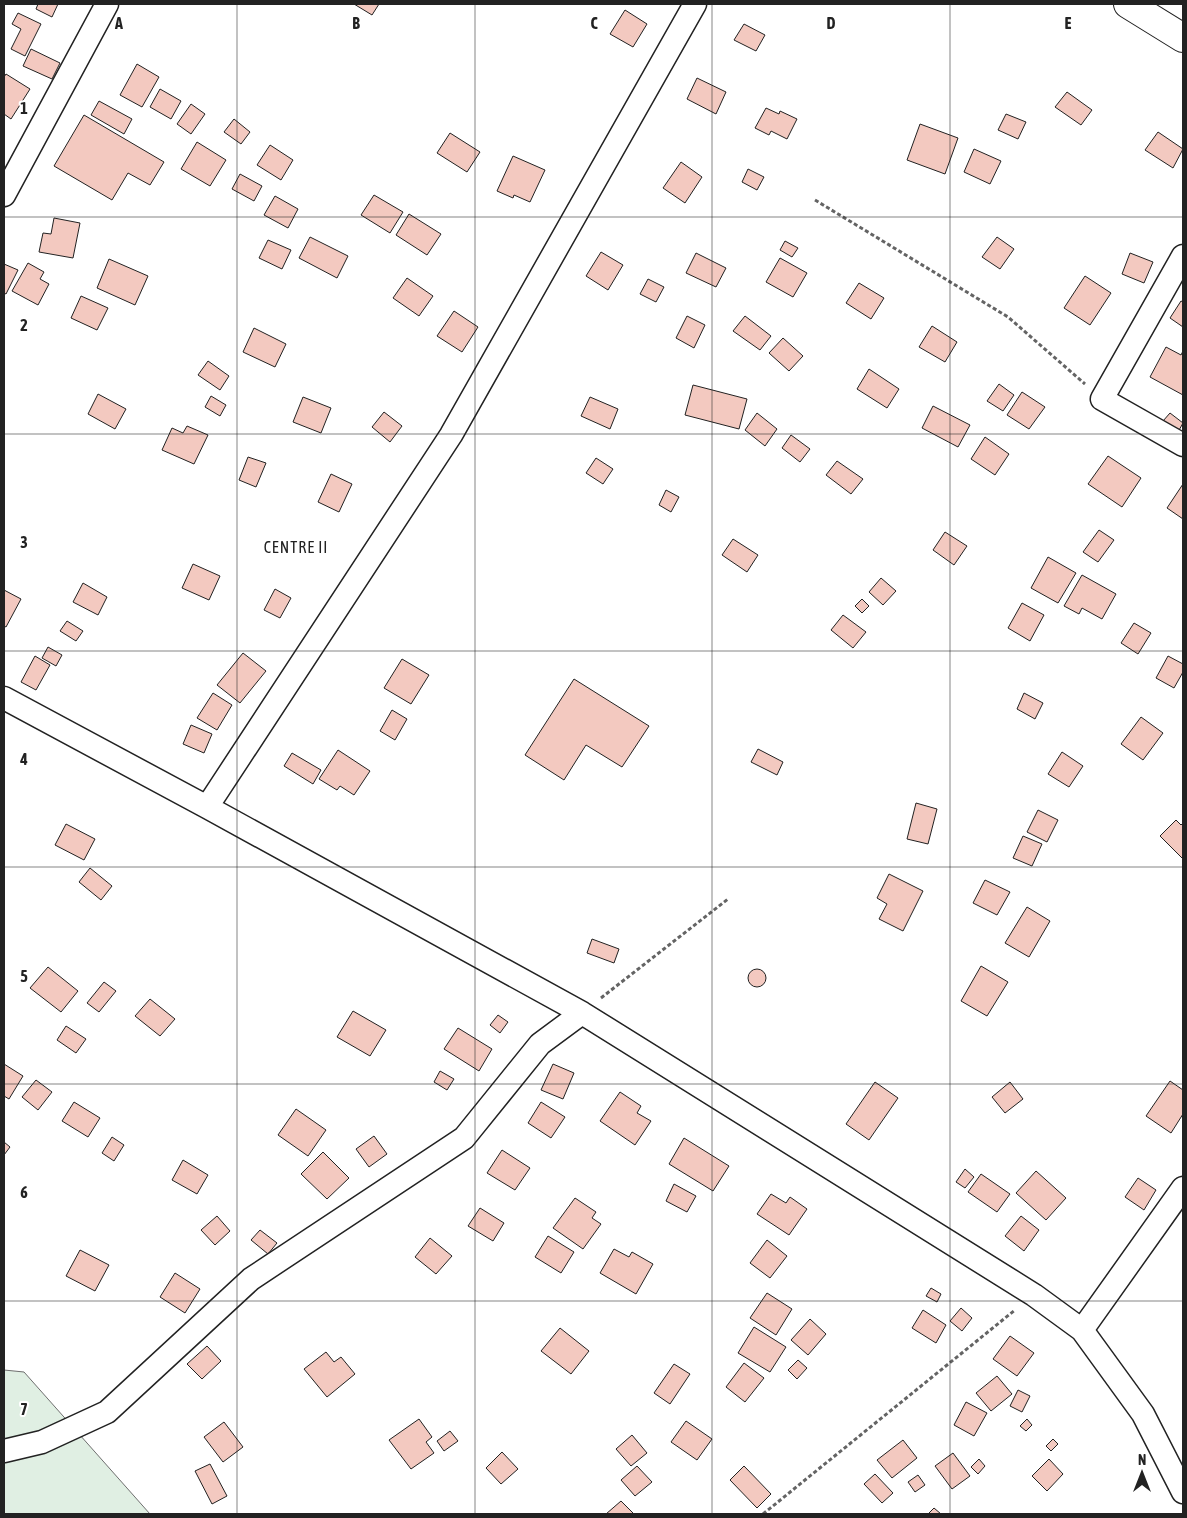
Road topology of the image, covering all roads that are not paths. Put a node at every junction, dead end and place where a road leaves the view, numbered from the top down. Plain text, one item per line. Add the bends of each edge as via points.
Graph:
1 (107, 4) edge
2 (695, 4) edge
3 (1128, 4) edge
4 (1183, 38) edge
5 (4, 195) edge
6 (1183, 256) edge
7 (1183, 445) edge
8 (4, 698) edge
9 (207, 806) junction
10 (582, 1013) junction
11 (1183, 1188) edge
12 (1082, 1330) junction
13 (4, 1451) edge
14 (1183, 1492) edge

1 - 5 street
2 - 9 street via 451,435
3 - 4 street
6 - 7 street via 1102,399
8 - 9 street
9 - 10 street
10 - 12 street via 1034,1295
10 - 13 street via 540,1044 464,1138 251,1279 107,1412 42,1442
11 - 12 street
12 - 14 street via 1142,1414

